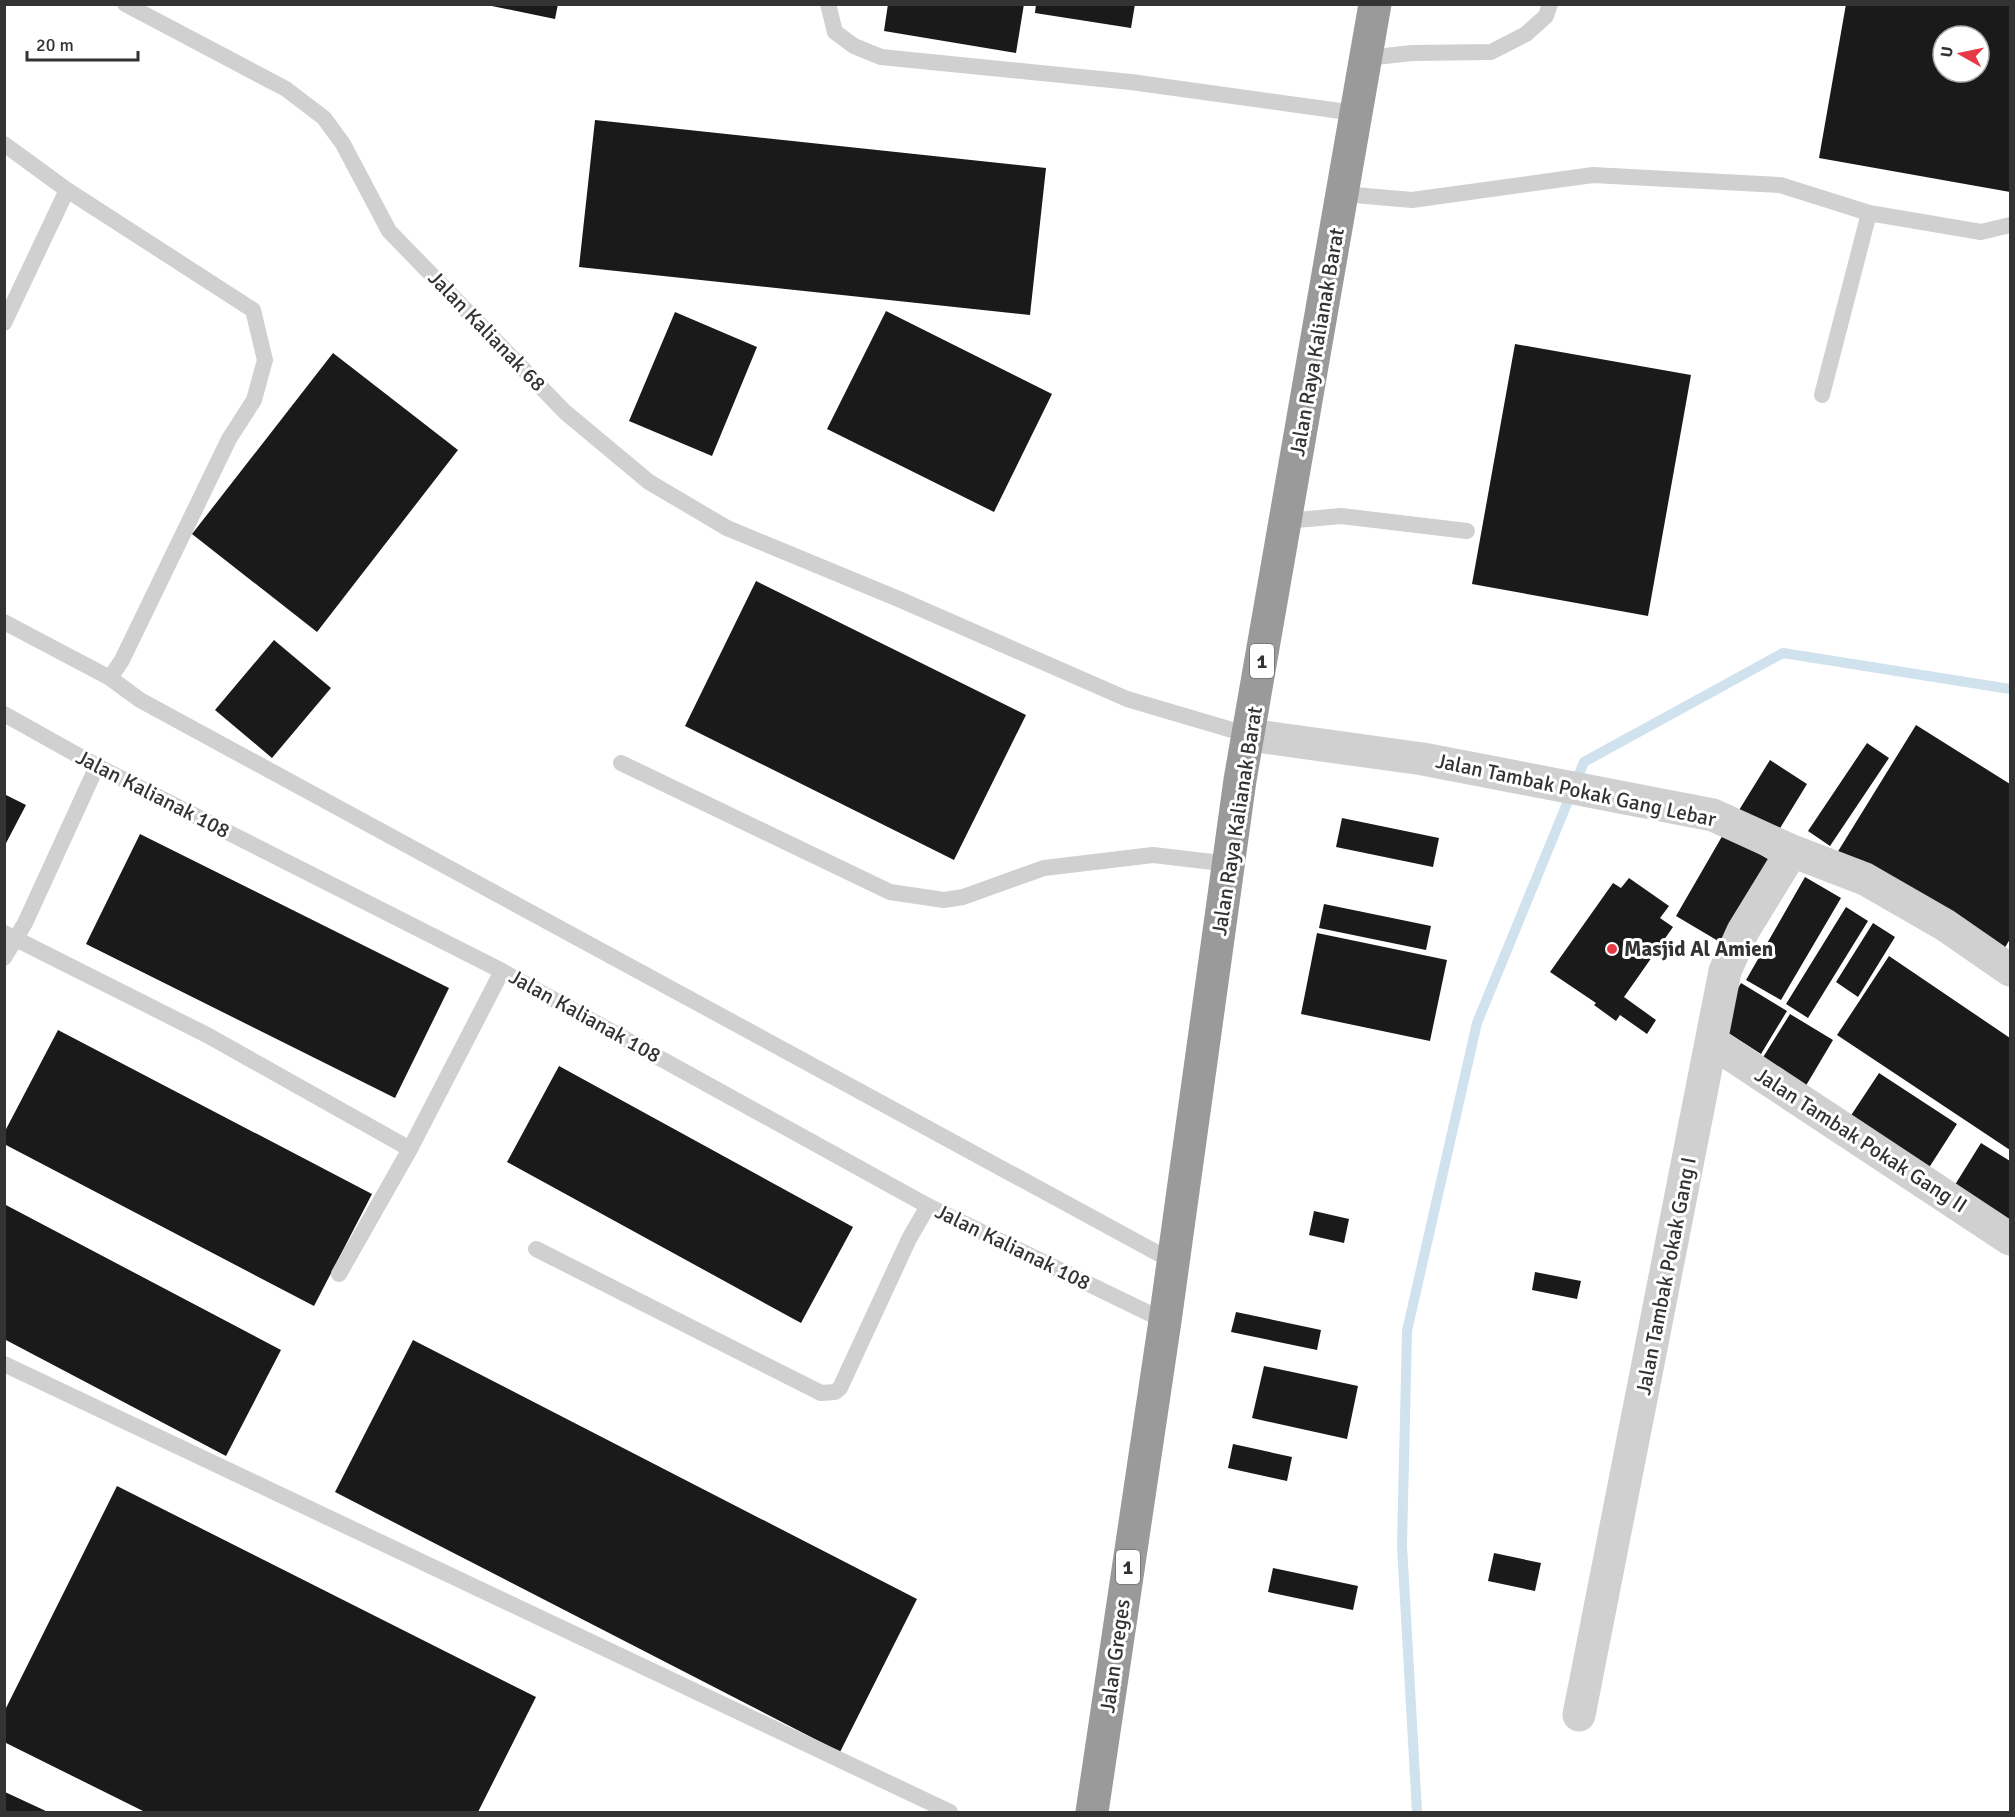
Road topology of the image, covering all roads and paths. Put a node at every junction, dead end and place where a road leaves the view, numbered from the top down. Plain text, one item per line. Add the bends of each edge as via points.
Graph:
1 (125, 4) edge
2 (828, 4) edge
3 (1375, 4) edge
4 (1550, 4) edge
5 (1366, 58) junction
6 (1355, 112) junction
7 (4, 144) edge
8 (67, 190) junction
9 (1343, 194) junction
10 (1869, 213) junction
11 (2010, 225) edge
12 (4, 324) edge
13 (1822, 395) dead end
14 (1286, 521) junction
15 (1467, 531) dead end
16 (4, 622) edge
17 (110, 678) junction
18 (4, 714) edge
19 (1249, 735) junction
20 (621, 763) dead end
21 (97, 766) junction
22 (1792, 851) junction
23 (1230, 864) junction
24 (11, 936) edge
25 (4, 957) edge
26 (2010, 970) edge
27 (502, 971) junction
28 (1712, 1042) junction
29 (410, 1149) junction
30 (928, 1206) junction
31 (2010, 1239) edge
32 (536, 1249) dead end
33 (1172, 1261) junction
34 (339, 1274) dead end
35 (1165, 1321) junction
36 (4, 1364) edge
37 (1579, 1715) dead end
38 (950, 1812) edge
39 (1092, 1812) edge

1 - 19 lane, Jalan Kalianak 68 via 286,89 324,118 343,144 389,231 565,411 649,482 727,528 1127,699
2 - 6 lane via 835,32 854,46 880,57 1131,82
3 - 5 highway, Jalan Raya Kalianak Barat / 1
4 - 5 lane via 1546,16 1526,34 1491,52
5 - 6 highway, Jalan Raya Kalianak Barat / 1
6 - 9 highway, Jalan Raya Kalianak Barat / 1
7 - 8 lane
8 - 12 lane
8 - 17 lane via 253,310 265,360 254,400 229,439
9 - 10 lane via 1412,200 1593,175 1780,185
9 - 14 highway, Jalan Raya Kalianak Barat / 1
10 - 11 lane via 1981,232
10 - 13 lane
14 - 15 lane via 1341,516
14 - 19 highway, Jalan Raya Kalianak Barat / 1
16 - 17 lane
17 - 33 lane via 140,700
18 - 21 lane, Jalan Kalianak 108
19 - 22 street, Jalan Tambak Pokak Gang Lebar via 1423,759 1635,798 1713,815
19 - 23 highway, Jalan Raya Kalianak Barat / 1
20 - 23 lane via 890,892 924,898 963,897 1044,868 1154,855
21 - 24 lane
21 - 27 lane, Jalan Kalianak 108
22 - 26 street, Jalan Tambak Pokak Gang Lebar via 1864,879 1945,925
22 - 28 street, Jalan Tambak Pokak Gang I via 1743,931 1725,971
23 - 33 highway, Jalan Raya Kalianak Barat / 1
24 - 25 lane
24 - 29 lane via 207,1035
27 - 29 lane
27 - 30 lane, Jalan Kalianak 108
28 - 31 street, Jalan Tambak Pokak Gang II
28 - 37 street, Jalan Tambak Pokak Gang I
29 - 34 lane
30 - 32 lane via 840,1388 828,1394
30 - 35 lane, Jalan Kalianak 108
33 - 35 highway, Jalan Raya Kalianak Barat / 1
35 - 39 highway, Jalan Greges / 1
36 - 38 lane

